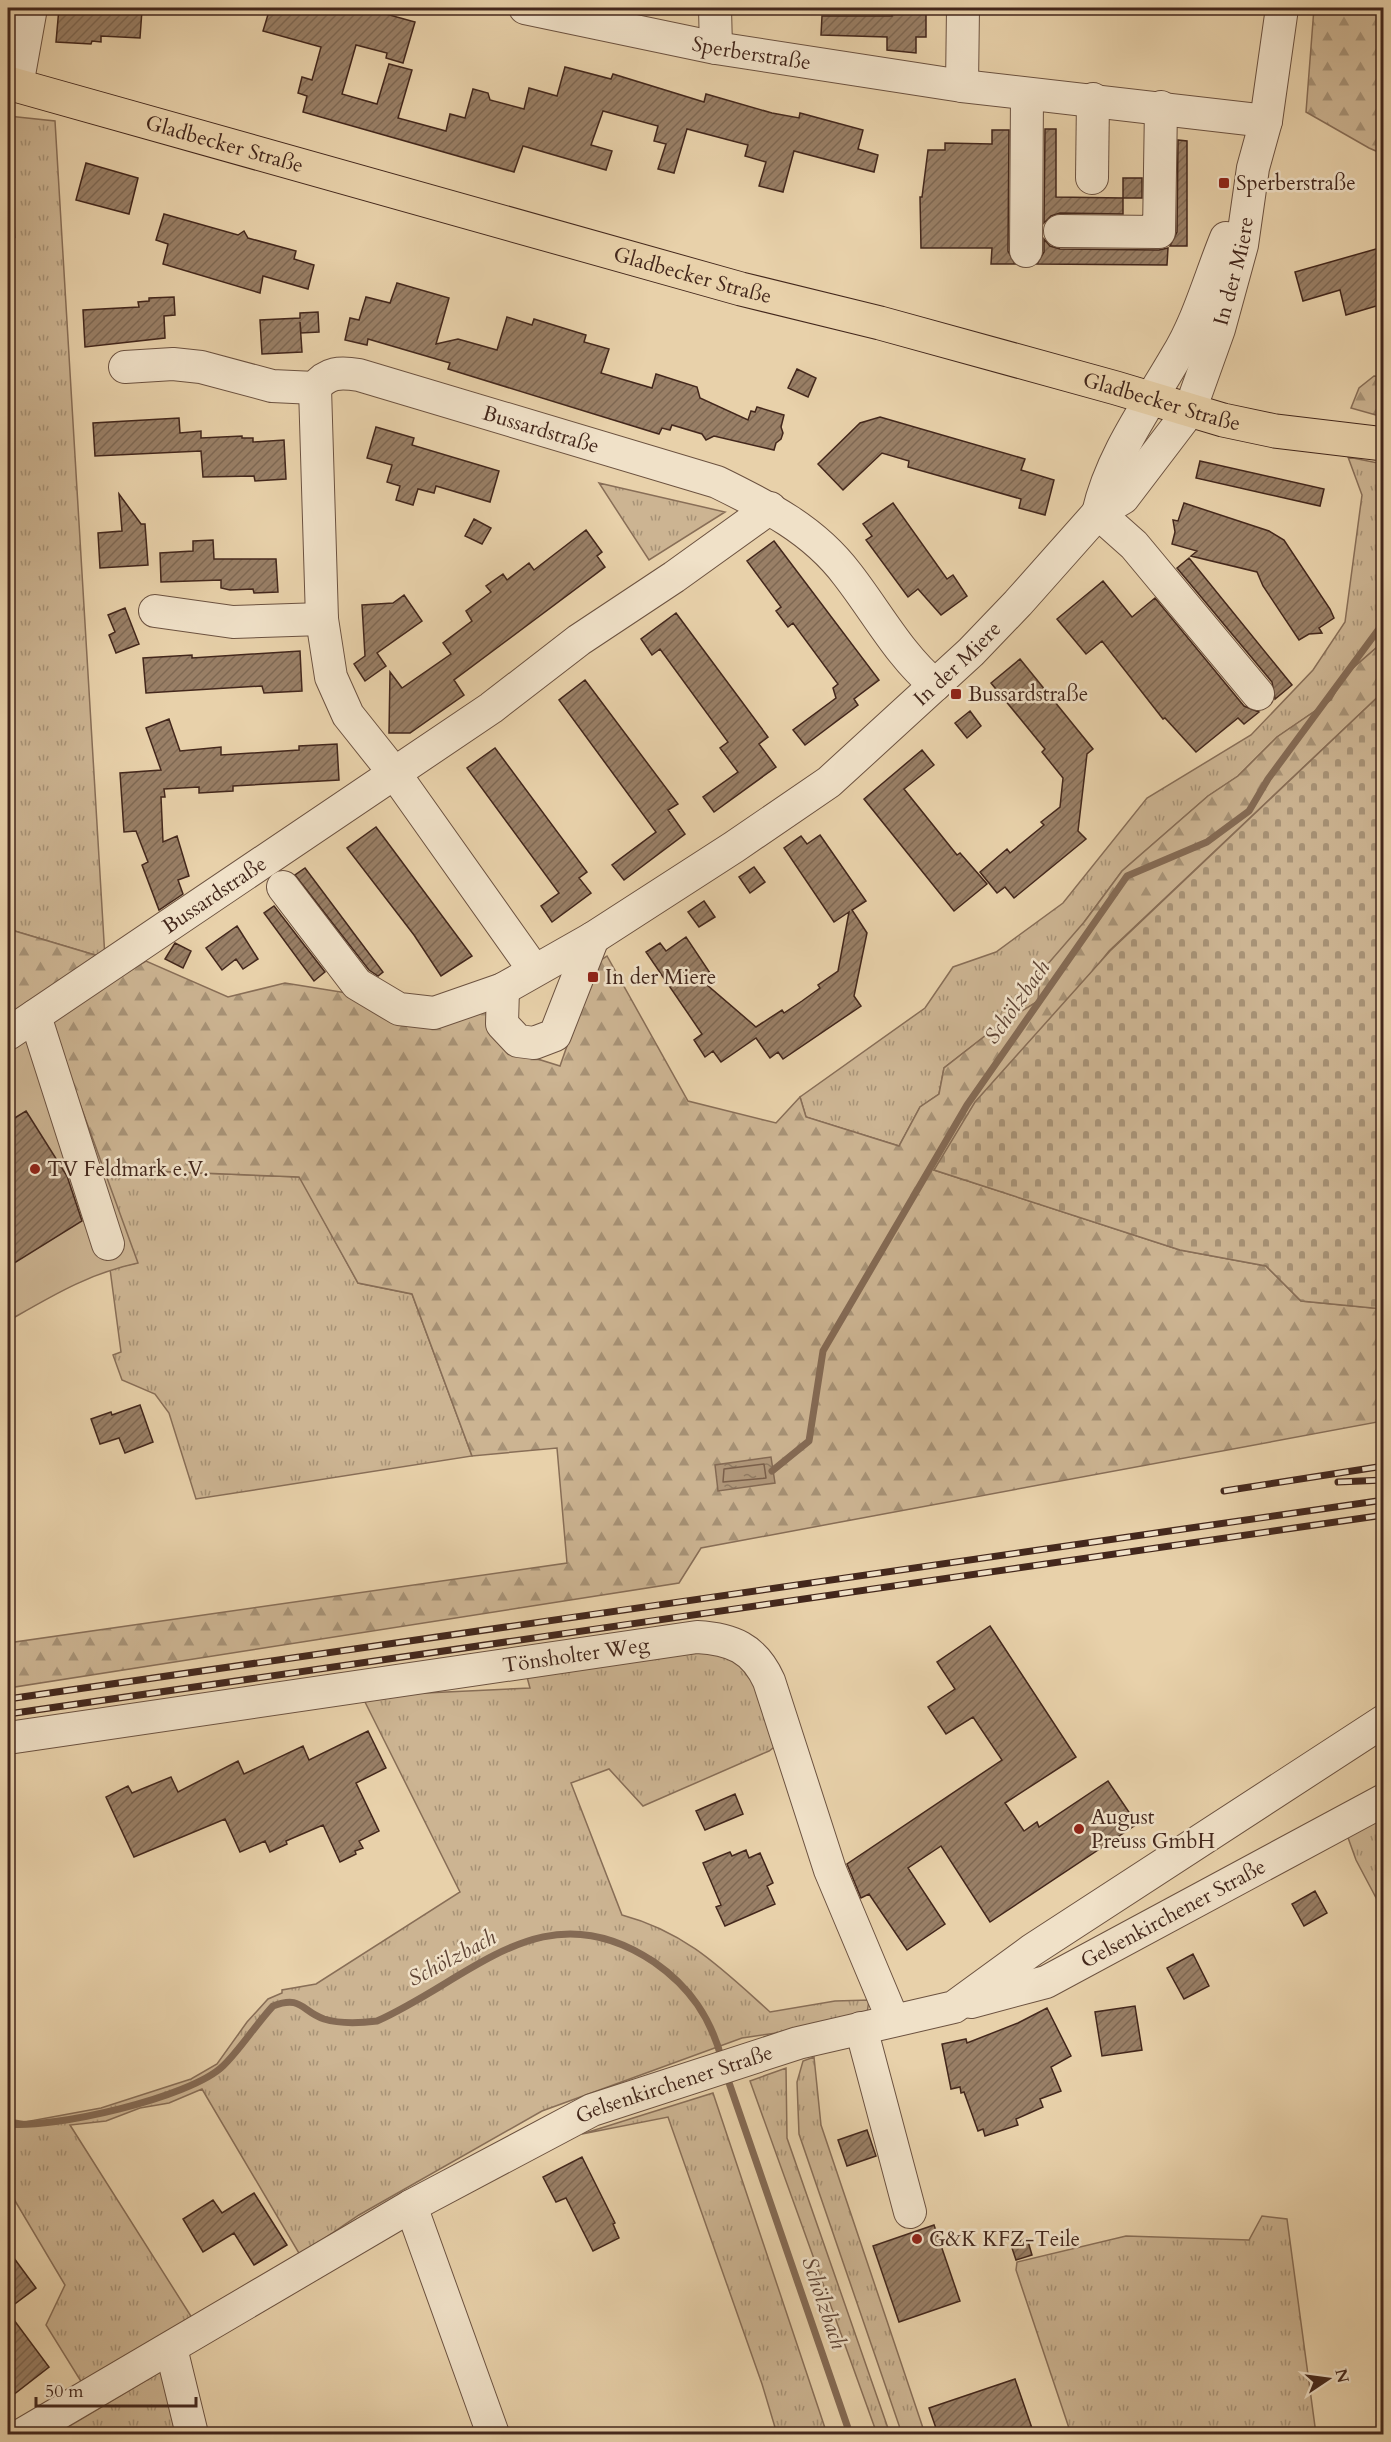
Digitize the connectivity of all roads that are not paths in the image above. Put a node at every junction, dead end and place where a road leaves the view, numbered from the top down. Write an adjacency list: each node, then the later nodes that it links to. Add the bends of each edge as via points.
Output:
1 (31, 8): 7 (street)
2 (525, 8): 6 (street, Sperberstraße)
3 (715, 8): 6 (street)
4 (963, 8): 8 (street)
5 (1282, 8): 12 (street, In der Miere)
6 (716, 48): 8 (street, Sperberstraße)
7 (12, 85): 19 (main road, Gladbecker Straße, via 741,289)
8 (962, 86): 9 (street, Sperberstraße)
9 (1027, 94): 10 (street, Sperberstraße); 16 (street)
10 (1093, 99): 11 (street, Sperberstraße); 14 (street)
11 (1161, 107): 12 (street, Sperberstraße); 15 (street, via 1159,232)
12 (1266, 121): 13 (street, In der Miere)
13 (1253, 168): 19 (street, In der Miere, via 1188,333); 20 (street, In der Miere, via 1242,245)
14 (1092, 178)
15 (1060, 231)
16 (1026, 251)
17 (125, 367): 18 (street, via 201,367 272,386)
18 (315, 388): 22 (street, Bussardstraße, via 323,377 341,372 359,375 717,482); 25 (street)
19 (1150, 398): 20 (main road, Gladbecker Straße); 23 (street, In der Miere, via 1103,490)
20 (1191, 410): 21 (main road, Gladbecker Straße, via 1275,431); 23 (street, In der Miere, via 1123,498)
21 (1383, 444)
22 (770, 508): 26 (street, Bussardstraße, via 818,542 839,564 917,670); 28 (street, Bussardstraße)
23 (1098, 513): 26 (street, In der Miere, via 1018,603); 27 (street, via 1134,545)
24 (155, 611): 25 (street, via 233,622)
25 (322, 619): 28 (street, via 331,677 348,715)
26 (935, 685): 30 (street, In der Miere, via 829,782)
27 (1258, 694)
28 (394, 774): 31 (street); 33 (street, Bussardstraße)
29 (283, 887): 32 (street, In der Miere, via 357,984 399,1009 434,1013)
30 (593, 938): 31 (street, In der Miere); 32 (street, via 555,1035 534,1043 518,1041 502,1024)
31 (534, 970): 32 (street, In der Miere)
32 (503, 989)
33 (35, 1016): 34 (street, Bussardstraße); 35 (street)
34 (8, 1034)
35 (108, 1244)
36 (1383, 1721): 39 (street, Gelsenkirchener Straße)
37 (8, 1738): 42 (street, Tönsholter Weg, via 698,1637 729,1640 748,1651 766,1675 830,1870)
38 (1383, 1800): 40 (street, Gelsenkirchener Straße)
39 (1089, 1913): 40 (street); 41 (street, Gelsenkirchener Straße)
40 (1114, 1946): 41 (street, Gelsenkirchener Straße, via 1046,1982)
41 (954, 2007): 42 (street, Gelsenkirchener Straße)
42 (893, 2020): 43 (street, Gelsenkirchener Straße)
43 (861, 2028): 44 (street, Gelsenkirchener Straße, via 798,2043 592,2110); 45 (street)
44 (411, 2206): 46 (street, Gelsenkirchener Straße); 49 (street)
45 (910, 2212)
46 (171, 2348): 47 (street, Gelsenkirchener Straße); 48 (street)
47 (23, 2434)
48 (192, 2434)
49 (493, 2434)

